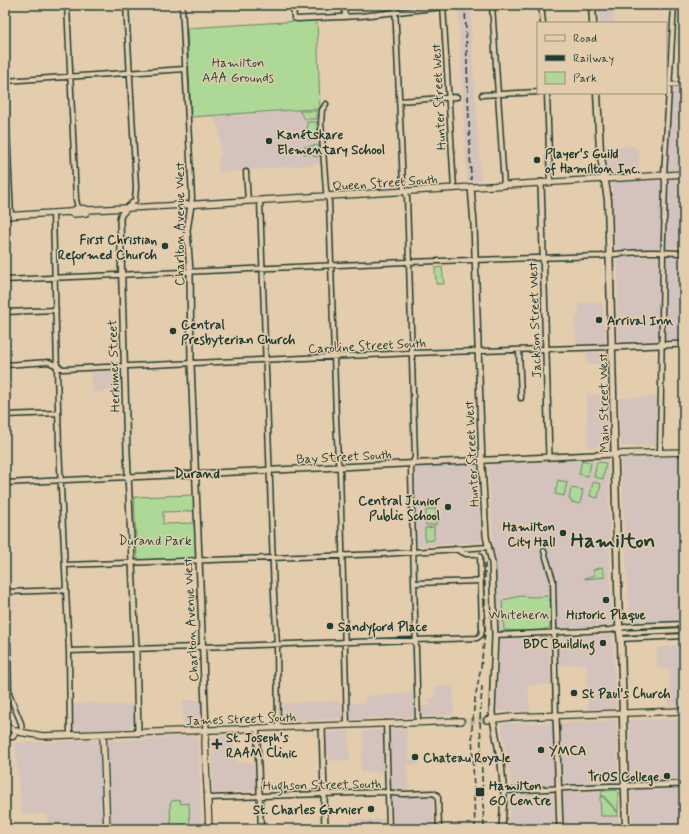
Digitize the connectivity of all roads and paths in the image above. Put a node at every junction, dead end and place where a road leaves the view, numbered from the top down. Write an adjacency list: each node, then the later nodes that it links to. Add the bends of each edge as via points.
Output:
1 (67, 5): 18 (street)
2 (126, 5): 17 (street, Herkimer Street)
3 (182, 5): 16 (street, Charlton Avenue West)
4 (293, 5): 13 (street, via 294,18 297,19)
5 (344, 5): 13 (street)
6 (395, 5): 12 (street)
7 (492, 5): 24 (street)
8 (541, 5): 14 (street)
9 (592, 5): 15 (main road)
10 (674, 5): 21 (street)
11 (443, 6): 12 (street); 29 (street, Hunter Street West)
12 (396, 12): 13 (street); 30 (street)
13 (345, 16)
14 (542, 22)
15 (593, 22)
16 (185, 69): 17 (street); 45 (street, Charlton Avenue West, via 192,198)
17 (130, 72): 18 (street); 46 (street, Herkimer Street, via 136,187 135,200)
18 (70, 76): 19 (street); 47 (street)
19 (5, 81)
20 (684, 84): 21 (street)
21 (668, 85): 34 (street)
22 (5, 87): 51 (street)
23 (537, 92): 24 (street)
24 (497, 94): 27 (street); 38 (street)
25 (547, 94): 37 (street)
26 (597, 94): 35 (main road, Main Street West, via 600,151)
27 (482, 95)
28 (457, 97): 29 (street)
29 (448, 98): 30 (street); 40 (street, Hunter Street West)
30 (399, 101): 41 (street, via 403,185)
31 (326, 104): 42 (street, via 322,110 321,123)
32 (246, 172): 43 (street)
33 (684, 174): 34 (main road, Queen Street South)
34 (664, 175): 35 (main road, Queen Street South); 52 (street)
35 (605, 179): 37 (main road, Queen Street South); 55 (main road, Main Street West)
36 (541, 182): 37 (main road, Queen Street South); 38 (main road, Queen Street South); 56 (street, Jackson Street West)
37 (550, 182)
38 (504, 185): 39 (main road, Queen Street South)
39 (471, 187): 40 (main road, Queen Street South); 57 (street, Hunter Street West)
40 (454, 188): 41 (main road, Queen Street South)
41 (406, 191): 42 (main road, Queen Street South); 58 (street)
42 (327, 196): 44 (main road, Queen Street South); 59 (street)
43 (248, 201): 44 (main road, Queen Street South); 45 (main road, Queen Street South)
44 (260, 201): 60 (street)
45 (190, 205): 46 (main road, Queen Street South); 61 (street, Charlton Avenue West, via 187,230)
46 (127, 208): 48 (main road, Queen Street South); 62 (street, Herkimer Street, via 120,217)
47 (78, 209): 48 (main road, Queen Street South); 49 (main road, Queen Street South)
48 (88, 210): 49 (main road, Queen Street South, via 86,213)
49 (69, 212): 50 (main road, Queen Street South)
50 (53, 213): 51 (main road, Queen Street South); 63 (street)
51 (8, 216)
52 (664, 220): 53 (street)
53 (663, 253): 54 (street); 55 (street); 67 (street)
54 (684, 253)
55 (610, 254): 56 (street); 69 (main road, Main Street West)
56 (542, 258): 57 (street); 70 (street, Jackson Street West)
57 (475, 260): 58 (street); 72 (street, Hunter Street West)
58 (410, 262): 59 (street); 73 (street)
59 (331, 266): 60 (street); 74 (street)
60 (263, 268): 61 (street); 75 (street)
61 (190, 272): 62 (street); 76 (street, Charlton Avenue West)
62 (122, 275): 63 (street); 79 (street, Herkimer Street)
63 (55, 278): 64 (street); 65 (street)
64 (5, 280)
65 (56, 310): 66 (street); 78 (street)
66 (5, 312)
67 (661, 344): 68 (street, Caroline Street South); 69 (street, Caroline Street South); 84 (street)
68 (684, 344)
69 (612, 347): 70 (street, Caroline Street South); 85 (main road, Main Street West)
70 (546, 349): 71 (street, Caroline Street South); 86 (street, Jackson Street West)
71 (519, 350): 72 (street, Caroline Street South); 80 (street)
72 (478, 351): 73 (street, Caroline Street South); 87 (street, Hunter Street West)
73 (413, 353): 74 (street, Caroline Street South); 88 (street)
74 (334, 357): 75 (street, Caroline Street South); 89 (street)
75 (266, 360): 76 (street, Caroline Street South); 90 (street)
76 (191, 364): 79 (street, Caroline Street South); 91 (street, Charlton Avenue West)
77 (5, 365): 78 (street, Caroline Street South, via 50,362)
78 (57, 365): 79 (street, Caroline Street South, via 63,369); 81 (street)
79 (125, 367): 92 (street, Herkimer Street)
80 (521, 398)
81 (58, 413): 82 (street); 93 (street)
82 (5, 415)
83 (684, 452): 84 (main road, Bay Street South)
84 (660, 453): 85 (main road, Bay Street South)
85 (615, 454): 86 (street, Bay Street South); 111 (main road, Main Street West)
86 (549, 457): 87 (street, Bay Street South)
87 (482, 460): 88 (street, Bay Street South); 95 (street, Hunter Street West, via 486,536)
88 (413, 464): 89 (street, Bay Street South); 98 (street)
89 (339, 467): 90 (street, Bay Street South); 99 (street)
90 (269, 471): 91 (street, Bay Street South); 100 (street)
91 (196, 474): 92 (street, Bay Street South); 101 (street, Charlton Avenue West)
92 (128, 477): 93 (street, Bay Street South); 102 (street, Herkimer Street)
93 (61, 480): 94 (street, Bay Street South); 103 (street)
94 (5, 483)
95 (489, 547): 96 (street); 112 (street, Hunter Street West)
96 (456, 549): 98 (street); 104 (street, via 466,554 479,555)
97 (544, 551): 110 (street, via 553,579)
98 (413, 552): 99 (street); 105 (street)
99 (342, 555): 100 (street); 116 (street)
100 (272, 558): 101 (street); 117 (street)
101 (198, 561): 102 (street); 118 (street, Charlton Avenue West)
102 (132, 562): 103 (street); 119 (street, Herkimer Street)
103 (65, 565): 106 (street)
104 (481, 580): 105 (street); 114 (street, via 481,635 476,638)
105 (415, 582): 114 (street)
106 (65, 590): 107 (street); 120 (street)
107 (5, 592)
108 (684, 624): 111 (street, via 631,626)
109 (684, 630): 111 (street)
110 (553, 632): 111 (street); 112 (street); 123 (street)
111 (620, 634): 113 (street); 122 (main road, Main Street West)
112 (495, 635): 124 (street, Hunter Street West, via 492,709)
113 (684, 636)
114 (415, 640): 116 (street); 127 (street)
115 (8, 643): 135 (street, via 10,694 21,723)
116 (345, 643): 117 (street); 129 (street)
117 (277, 645): 118 (street); 132 (street)
118 (203, 648): 119 (street); 134 (street, Charlton Avenue West)
119 (136, 650): 120 (street); 136 (street, Herkimer Street)
120 (68, 651): 138 (street)
121 (684, 711): 122 (main road)
122 (623, 713): 123 (main road); 141 (main road, Main Street West)
123 (556, 716): 124 (main road); 142 (street)
124 (494, 719): 125 (main road); 143 (street, Hunter Street West)
125 (487, 720)
126 (461, 721): 127 (main road, James Street South)
127 (418, 722): 128 (main road, James Street South)
128 (386, 723): 129 (main road, James Street South); 144 (street)
129 (346, 725): 131 (main road, James Street South)
130 (5, 726): 135 (main road, James Street South)
131 (322, 726): 132 (main road, James Street South); 145 (street)
132 (278, 728): 133 (main road, James Street South)
133 (257, 729): 134 (main road, James Street South); 146 (street)
134 (206, 730): 136 (main road, James Street South); 147 (main road)
135 (19, 732): 138 (main road, James Street South, via 43,736); 139 (street)
136 (138, 733): 137 (main road, James Street South)
137 (103, 734): 138 (main road, James Street South); 148 (main road)
138 (70, 735)
139 (5, 738)
140 (684, 784): 141 (street)
141 (624, 786): 142 (street); 156 (main road, Main Street West)
142 (559, 788): 143 (street); 155 (street)
143 (504, 791): 154 (street, Hunter Street West)
144 (388, 793): 145 (street, Hughson Street South); 152 (street); 153 (street, Hughson Street South, via 437,795)
145 (324, 794): 146 (street, Hughson Street South); 151 (street)
146 (260, 796): 147 (street, Hughson Street South); 150 (street)
147 (208, 798): 149 (main road)
148 (108, 829)
149 (209, 829)
150 (261, 829)
151 (325, 829)
152 (389, 829)
153 (439, 829)
154 (502, 829)
155 (560, 829)
156 (626, 829)

